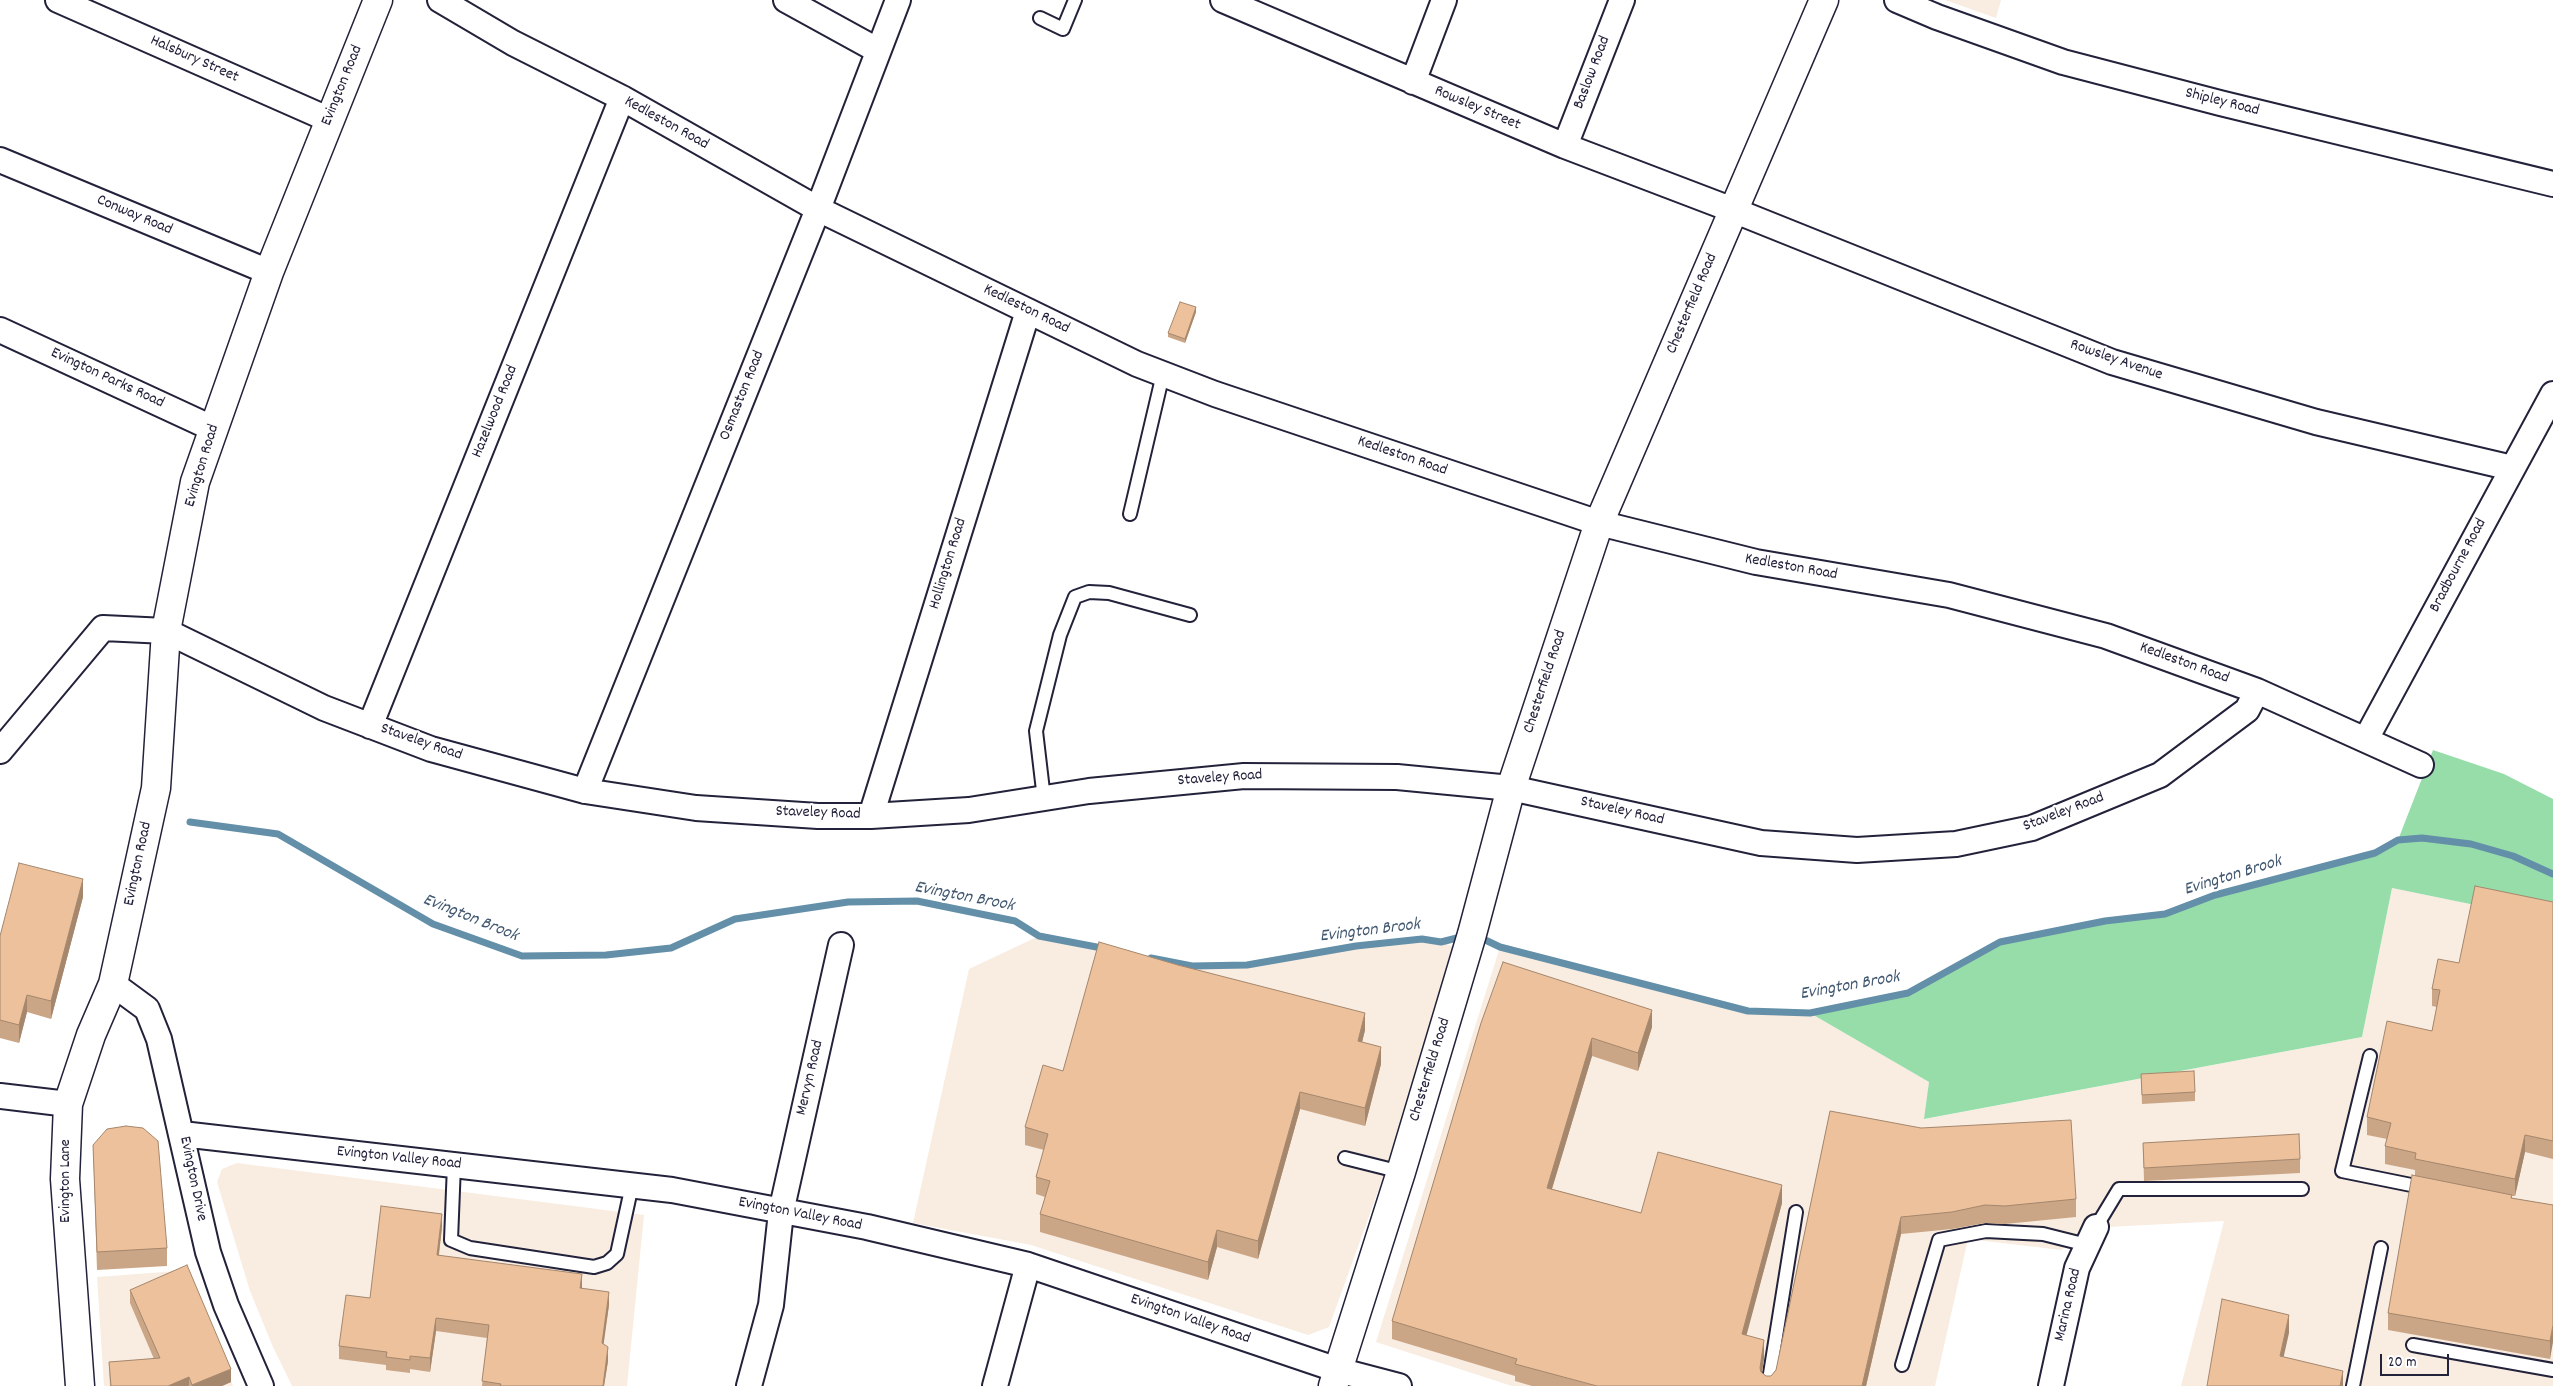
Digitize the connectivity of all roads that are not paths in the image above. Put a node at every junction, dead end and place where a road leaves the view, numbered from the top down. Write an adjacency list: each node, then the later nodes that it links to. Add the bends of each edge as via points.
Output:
1 (58, 0): 17 (street, Halsbury Street)
2 (378, 0): 17 (street, Evington Road)
3 (440, 0): 16 (street, Kedleston Road)
4 (786, 0): 14 (street)
5 (898, 0): 14 (street, Osmaston Road)
6 (1075, 0): 13 (lane, via 1063,29)
7 (1224, 0): 12 (street, Rowsley Street)
8 (1444, 0): 15 (street)
9 (1622, 0): 18 (street, Baslow Road)
10 (1824, 0): 22 (street, Chesterfield Road)
11 (1898, 0): 20 (street, Shipley Road, via 2063,62)
12 (1252, 5): 15 (street, Rowsley Street)
13 (1040, 18)
14 (877, 50): 21 (street, Osmaston Road)
15 (1412, 82): 18 (street, Rowsley Street)
16 (622, 98): 21 (street, Kedleston Road); 35 (street, Hazelwood Road)
17 (330, 120): 23 (street, Evington Road)
18 (1565, 146): 22 (street, Rowsley Street)
19 (0, 160): 23 (street, Conway Road)
20 (2553, 184)
21 (818, 209): 24 (street, Kedleston Road); 40 (street, Osmaston Road)
22 (1733, 210): 29 (street, Rowsley Avenue, via 2112,362 2316,422); 31 (street, Chesterfield Road)
23 (269, 272): 28 (street, Evington Road)
24 (1028, 311): 26 (street, Kedleston Road); 42 (street, Hollington Road)
25 (0, 330): 28 (street, Evington Parks Road)
26 (1163, 374): 30 (lane); 31 (street, Kedleston Road)
27 (2553, 394): 29 (street, Bradbourne Road)
28 (214, 429): 33 (street, Evington Road, via 194,482)
29 (2512, 468): 36 (street, Bradbourne Road)
30 (1130, 514)
31 (1599, 523): 34 (street, Kedleston Road, via 1756,562 1949,595 2106,636); 39 (street, Chesterfield Road)
32 (1190, 615): 41 (lane, via 1109,593 1089,592 1075,597 1060,635 1036,731)
33 (166, 631): 35 (street, Staveley Road, via 324,708); 37 (street, via 103,628); 44 (street, Evington Road, via 156,788)
34 (2258, 691): 36 (street, Kedleston Road); 39 (street, Staveley Road, via 2247,710 2160,775 2032,828 1956,844 1857,850 1761,843)
35 (370, 726): 40 (street, Staveley Road, via 431,749)
36 (2366, 739): 38 (street, Kedleston Road)
37 (0, 751)
38 (2421, 765)
39 (1511, 788): 41 (street, Staveley Road, via 1396,777 1244,776); 51 (street, Chesterfield Road, via 1472,934)
40 (585, 791): 42 (street, Staveley Road, via 696,808)
41 (1044, 798): 42 (street, Staveley Road, via 969,810)
42 (871, 816)
43 (841, 945): 55 (street, Mervyn Road)
44 (113, 984): 47 (street, Evington Lane, via 91,1035); 48 (street, Evington Drive, via 147,1009 159,1039)
45 (2370, 1056): 54 (lane, via 2342,1171)
46 (0, 1096): 47 (street)
47 (68, 1104): 64 (street, Evington Lane, via 65,1179)
48 (182, 1134): 50 (street, Evington Valley Road); 65 (street, Evington Drive, via 208,1252)
49 (1345, 1158): 51 (lane)
50 (454, 1165): 52 (street, Evington Valley Road); 52 (lane, via 451,1240 470,1248 594,1266 608,1263 617,1254)
51 (1401, 1172): 63 (street, Chesterfield Road)
52 (632, 1185): 55 (street, Evington Valley Road)
53 (2302, 1189): 57 (lane, via 2119,1188)
54 (2436, 1190)
55 (781, 1212): 59 (street, Evington Valley Road, via 867,1227); 66 (street, Mervyn Road, via 771,1305)
56 (1796, 1212): 69 (lane)
57 (2092, 1236): 61 (lane, via 1986,1231 1940,1240); 70 (street, Marina Road, via 2077,1268)
58 (2381, 1248): 71 (lane)
59 (1028, 1266): 63 (street, Evington Valley Road); 67 (street)
60 (2413, 1345): 62 (lane)
61 (1902, 1365)
62 (2553, 1370)
63 (1336, 1378): 68 (street, Evington Valley Road)
64 (80, 1386)
65 (260, 1386)
66 (749, 1386)
67 (995, 1386)
68 (1398, 1386)
69 (1768, 1386)
70 (2051, 1386)
71 (2353, 1386)

